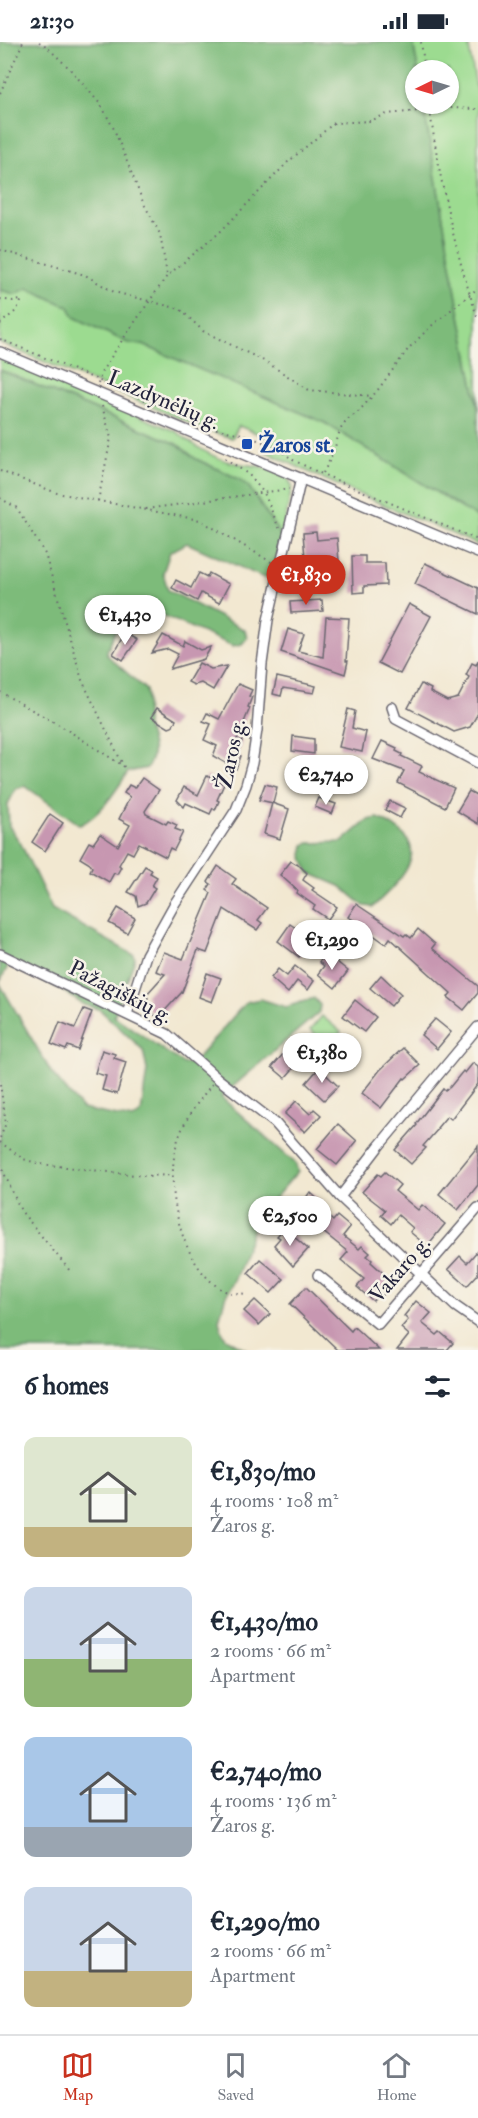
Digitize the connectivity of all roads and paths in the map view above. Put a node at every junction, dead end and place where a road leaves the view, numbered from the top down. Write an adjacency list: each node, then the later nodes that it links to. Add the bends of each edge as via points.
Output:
1 (23, 42): 5 (path)
2 (39, 42): 11 (path, via 70,69 101,105 160,234)
3 (421, 42): 4 (path)
4 (424, 60)
5 (0, 93)
6 (459, 108): 7 (path)
7 (478, 109)
8 (405, 112): 11 (path, via 370,121 334,123)
9 (431, 114): 13 (path, via 450,225)
10 (0, 250): 15 (path, via 85,275 114,292)
11 (167, 276): 15 (path)
12 (478, 288): 13 (path)
13 (470, 295): 16 (path); 22 (path, via 409,348)
14 (0, 299): 17 (path, via 22,300)
15 (149, 301): 20 (path, via 102,371); 22 (path, via 180,309 203,330 266,362 309,390)
16 (478, 319)
17 (0, 324)
18 (0, 339): 20 (path)
19 (0, 352): 21 (street, Lazdynėlių g.)
20 (99, 382): 21 (path); 25 (path, via 212,428 276,447)
21 (96, 392): 26 (street, Lazdynėlių g.); 29 (path, via 111,438)
22 (372, 396): 25 (path, via 340,430)
23 (218, 453): 27 (path, via 249,475)
24 (0, 471): 29 (path, via 57,493)
25 (322, 474): 31 (path)
26 (300, 483): 27 (path); 32 (street, Žaros g.); 33 (street, Lazdynėlių g.)
27 (264, 493): 30 (path); 32 (path)
28 (0, 498): 35 (path, via 17,508 45,554 82,680 124,767)
29 (98, 501): 30 (path)
30 (143, 510): 34 (path, via 200,520)
31 (478, 540)
32 (286, 545): 34 (street, Žaros g.)
33 (478, 553)
34 (281, 568): 39 (street, Žaros g., via 268,620 255,747 246,785 236,810 146,955)
35 (0, 692)
36 (392, 707): 37 (street, via 396,720)
37 (478, 763)
38 (0, 954): 39 (street, Pažagiškių g.)
39 (127, 1014): 41 (street, Pažagiškių g., via 167,1034)
40 (478, 1027): 46 (street)
41 (217, 1078): 45 (path, via 190,1113 177,1144); 46 (street, Pažagiškių g., via 275,1124)
42 (0, 1084): 43 (path, via 6,1123)
43 (0, 1140): 45 (path, via 23,1159 40,1164 144,1176)
44 (0, 1164): 48 (path, via 21,1211)
45 (172, 1175): 51 (path, via 180,1228 203,1273 230,1293)
46 (339, 1197): 49 (street, Pažagiškių g.)
47 (478, 1208): 49 (street, Vakaro g.)
48 (70, 1271)
49 (421, 1273): 50 (street, Vakaro g., via 378,1323); 52 (street, Pažagiškių g.)
50 (318, 1275)
51 (246, 1294)
52 (478, 1322)

